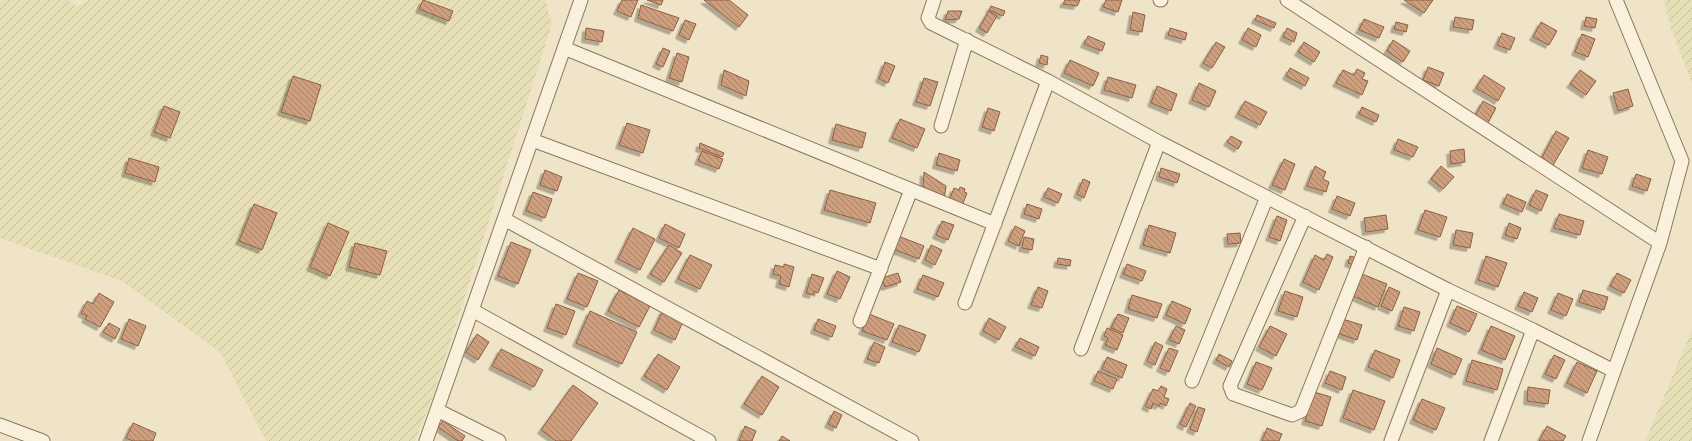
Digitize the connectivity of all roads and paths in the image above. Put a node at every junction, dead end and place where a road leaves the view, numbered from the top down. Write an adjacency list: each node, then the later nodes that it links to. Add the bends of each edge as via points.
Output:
1 (581, 0): 6 (street)
2 (934, 0): 5 (street, via 928,18 931,23)
3 (1288, 0): 16 (street)
4 (1616, 0): 16 (street, via 1682,161)
5 (967, 40): 7 (street); 8 (street)
6 (564, 48): 9 (street); 11 (street)
7 (1048, 81): 10 (street); 15 (street)
8 (941, 126)
9 (532, 140): 14 (street); 18 (street)
10 (1159, 142): 12 (street); 24 (street)
11 (911, 190): 15 (street); 18 (street)
12 (1267, 197): 13 (street); 26 (street)
13 (1305, 216): 17 (street); 17 (street, via 1230,386 1233,394 1292,415 1300,411)
14 (504, 218): 21 (street); 33 (street)
15 (995, 224): 20 (street)
16 (1660, 243): 25 (street)
17 (1366, 247): 19 (street)
18 (881, 269): 22 (street)
19 (1448, 290): 23 (street); 34 (street)
20 (965, 303)
21 (472, 310): 27 (street); 32 (street)
22 (860, 321)
23 (1533, 330): 25 (street); 35 (street)
24 (1081, 349)
25 (1614, 371): 36 (street)
26 (1192, 380)
27 (437, 410): 30 (street); 31 (street)
28 (0, 424): 29 (street)
29 (43, 441)
30 (426, 441)
31 (499, 441)
32 (709, 441)
33 (912, 441)
34 (1391, 441)
35 (1491, 441)
36 (1589, 441)

